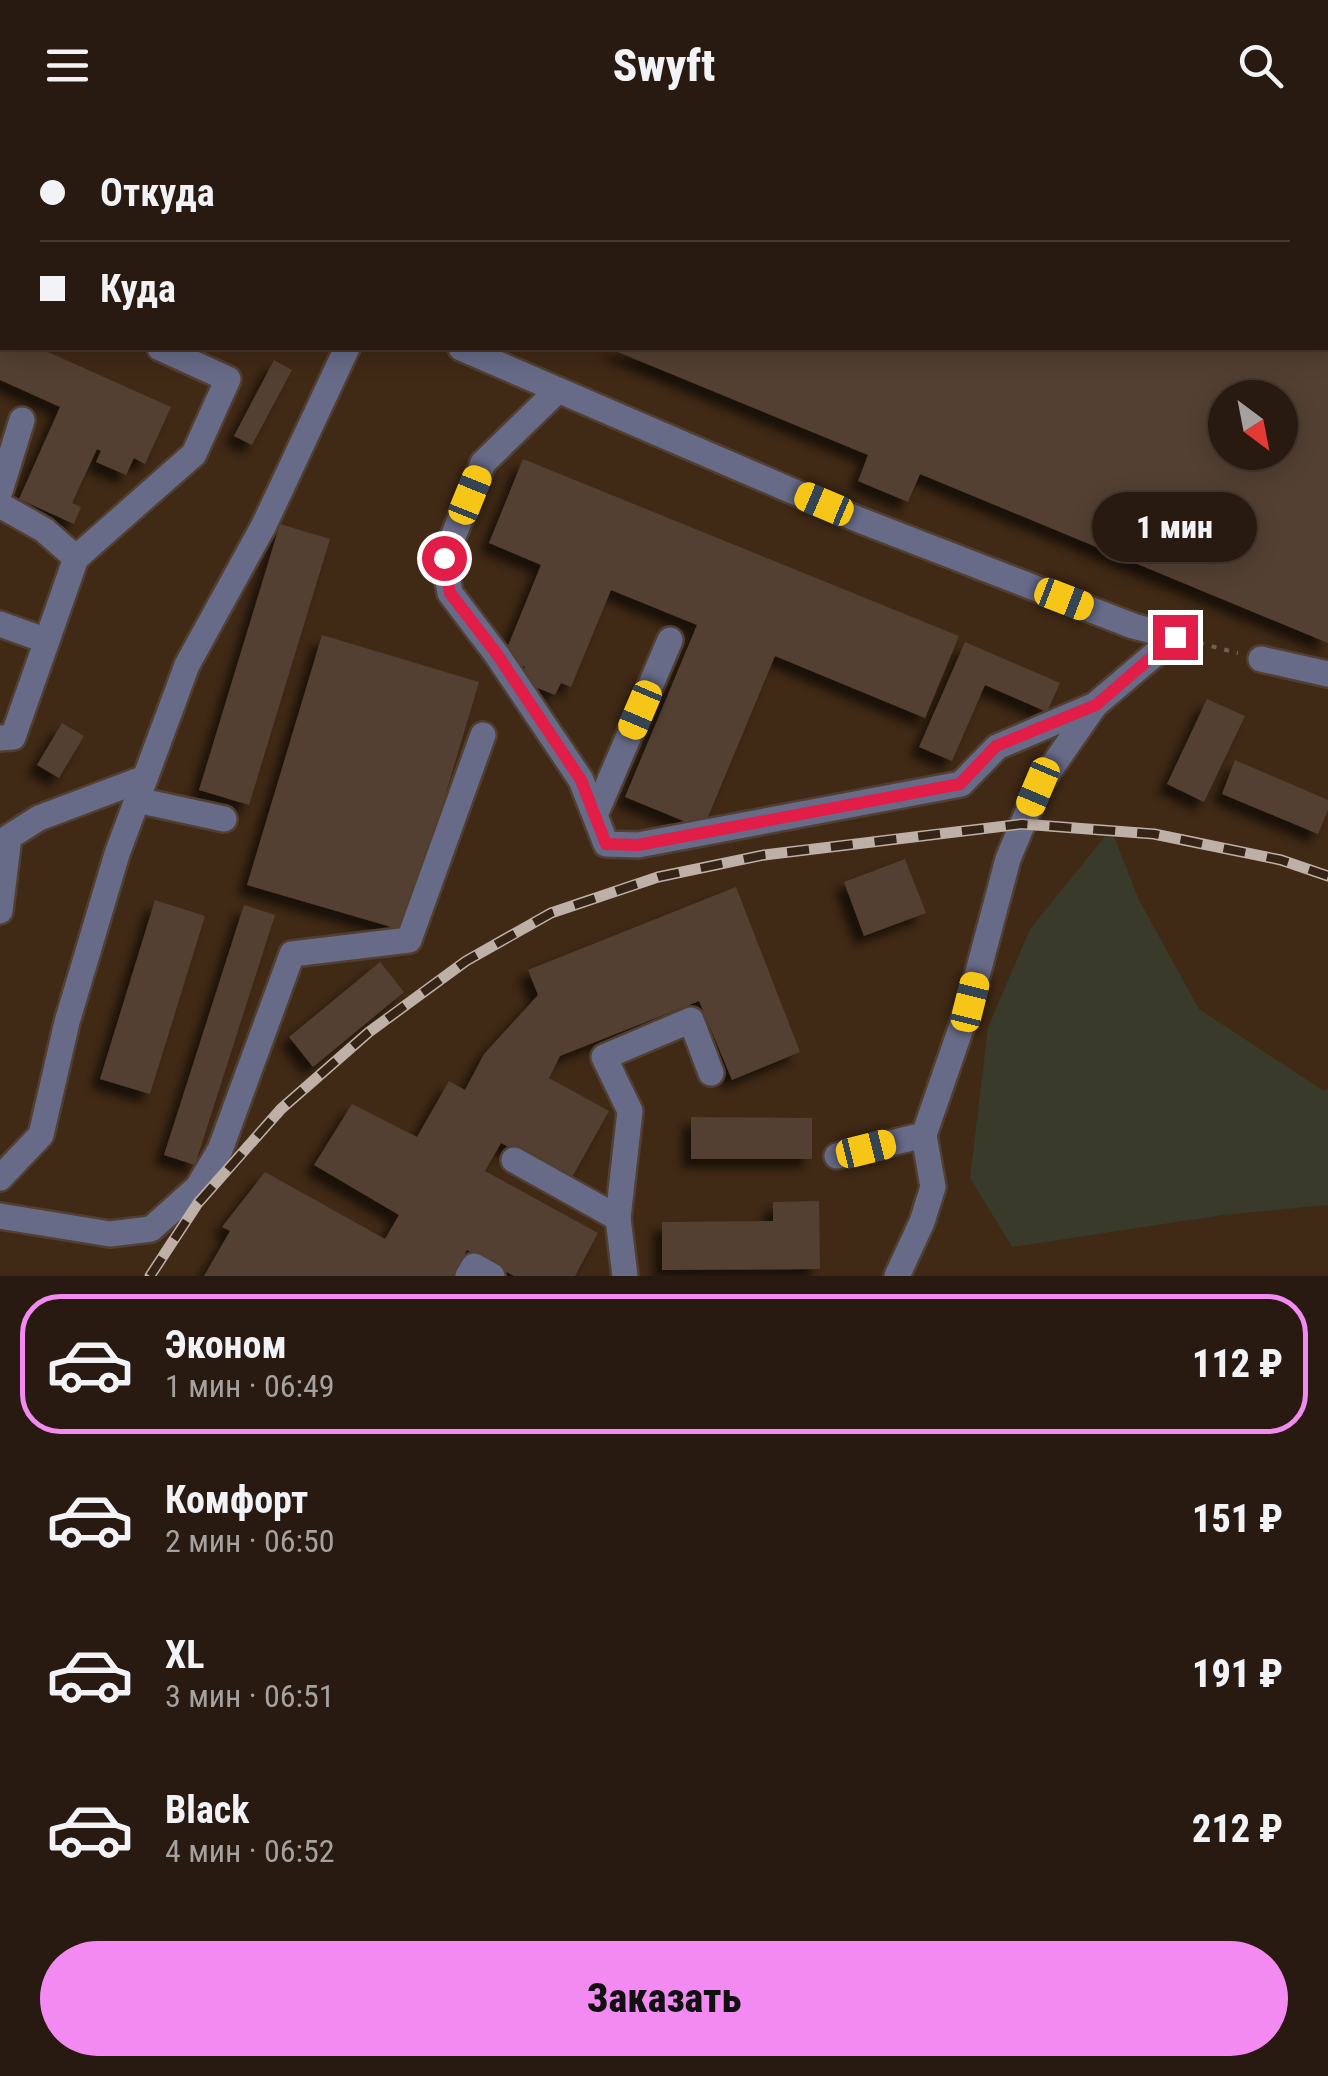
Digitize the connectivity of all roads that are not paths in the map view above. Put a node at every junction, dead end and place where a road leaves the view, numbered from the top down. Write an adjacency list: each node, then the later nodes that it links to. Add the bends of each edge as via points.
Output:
1 (164, 350): 8 (lane, via 228,379 194,454)
2 (346, 350): 17 (lane, via 188,665)
3 (466, 350): 4 (lane)
4 (558, 390): 14 (lane, via 857,519 1175,637); 18 (lane, via 483,463 444,558 450,593 581,780)
5 (22, 420): 6 (lane)
6 (0, 491)
7 (0, 505): 8 (lane)
8 (76, 558): 11 (lane)
9 (0, 624): 11 (lane)
10 (670, 640): 18 (lane)
11 (47, 641): 16 (lane, via 13,737)
12 (1261, 659): 13 (lane)
13 (1328, 674)
14 (1096, 705): 18 (lane, via 996,746 960,784 638,845 606,844); 22 (lane, via 1038,787 1008,859 970,1002)
15 (483, 735): 26 (lane, via 408,940 292,954 220,1150 198,1187 150,1229 110,1234)
16 (0, 738)
17 (141, 789): 19 (lane); 20 (lane, via 40,818 9,837); 25 (lane, via 67,1022 41,1135)
18 (594, 815)
19 (224, 820)
20 (0, 910)
21 (711, 1073): 27 (lane, via 691,1020 604,1057 630,1111)
22 (924, 1135): 23 (lane); 31 (lane, via 933,1187)
23 (838, 1156)
24 (514, 1160): 27 (lane)
25 (0, 1178)
26 (0, 1216)
27 (618, 1218): 30 (lane)
28 (468, 1276): 29 (lane, via 474,1266)
29 (492, 1276)
30 (626, 1276)
31 (897, 1276)

